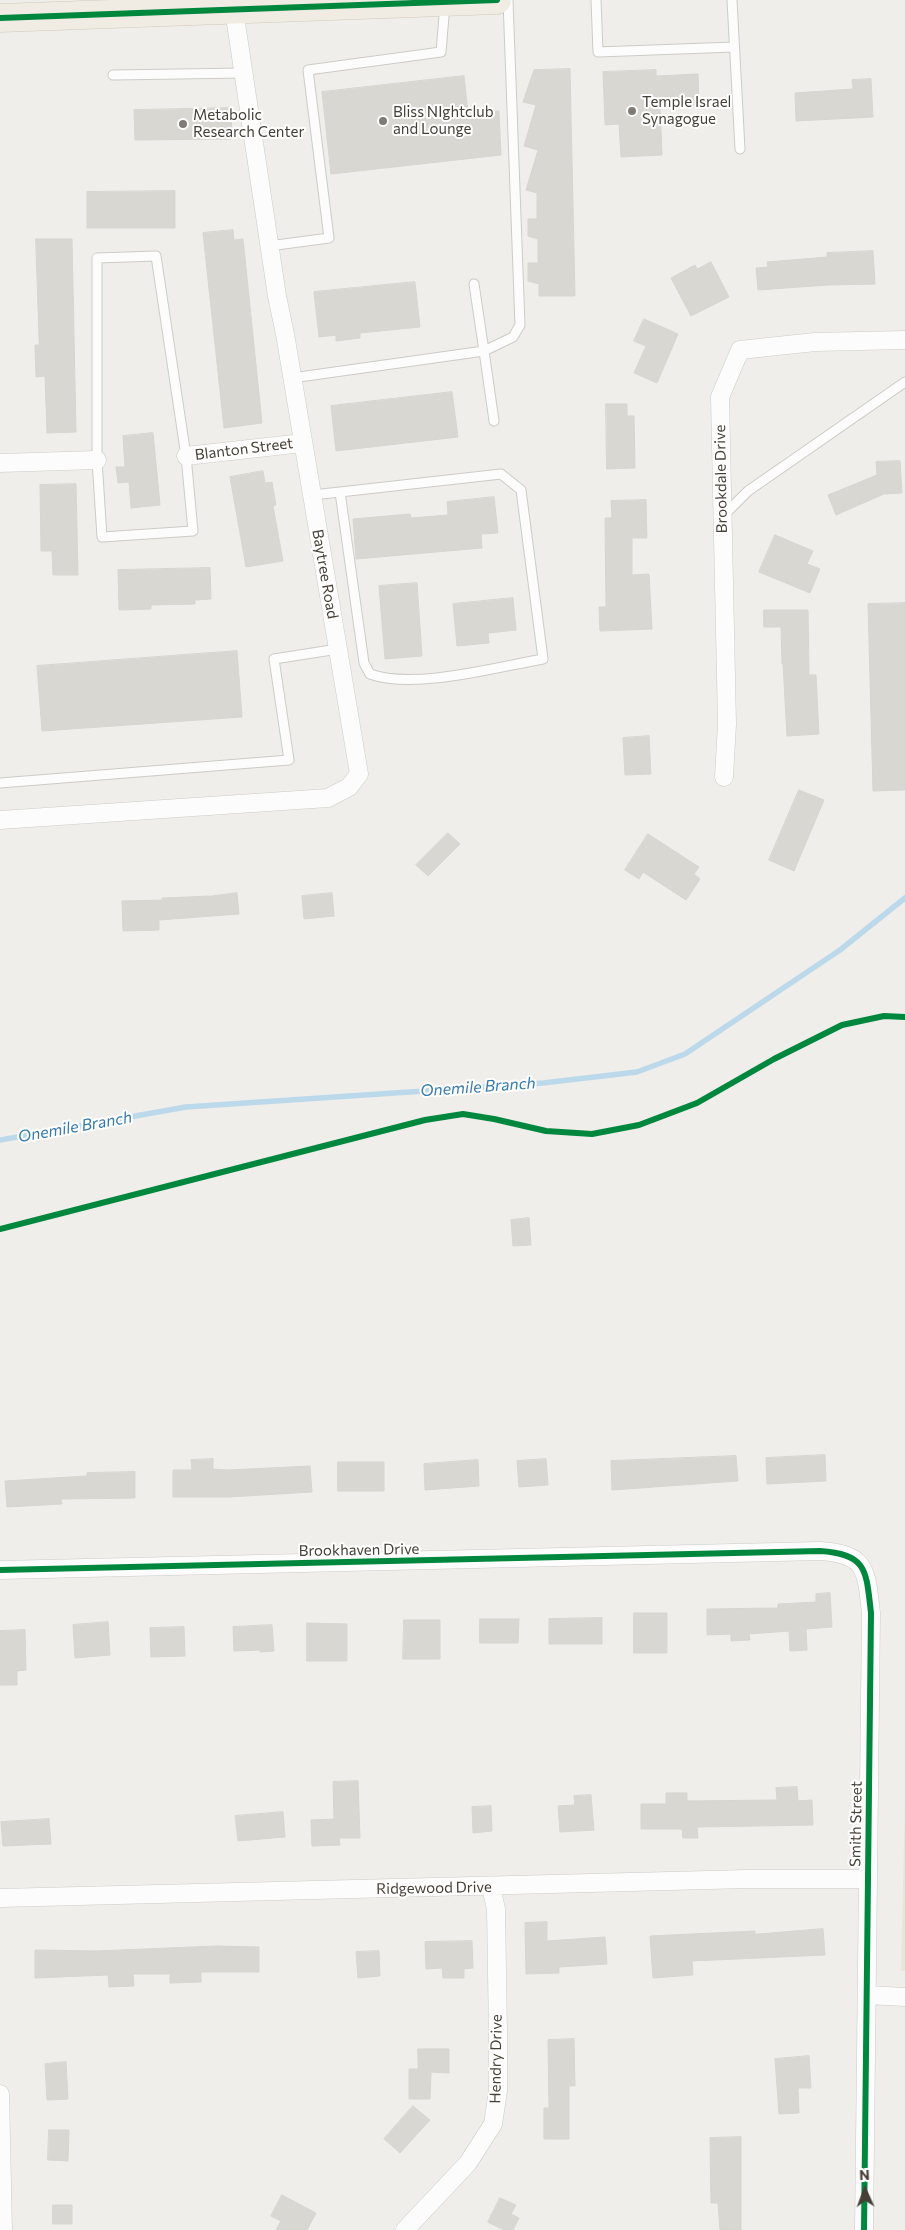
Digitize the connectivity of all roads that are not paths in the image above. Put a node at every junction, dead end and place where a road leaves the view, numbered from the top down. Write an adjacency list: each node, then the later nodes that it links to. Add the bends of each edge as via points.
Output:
1 (497, 0): 5 (main road)
2 (508, 0): 17 (lane, via 520,325 513,338)
3 (596, 0): 10 (lane, via 598,52)
4 (732, 0): 10 (lane)
5 (445, 2): 6 (main road); 14 (lane, via 441,52 308,70 329,238)
6 (284, 4): 8 (main road)
7 (143, 7): 8 (main road); 9 (main road)
8 (234, 10): 11 (street, Baytree Road)
9 (0, 18)
10 (734, 47): 13 (lane)
11 (244, 73): 12 (lane); 14 (street, Baytree Road)
12 (113, 75)
13 (740, 148)
14 (270, 246): 18 (street, Baytree Road)
15 (474, 284): 17 (lane)
16 (905, 340): 27 (street, Brookdale Drive, via 814,342 740,350 720,397)
17 (484, 351): 18 (lane); 20 (lane)
18 (292, 378): 21 (street, Baytree Road)
19 (905, 382): 27 (lane, via 748,491)
20 (494, 421)
21 (303, 442): 22 (street, Blanton Street); 26 (street, Baytree Road)
22 (186, 456): 23 (lane, via 193,532 102,537); 23 (lane, via 156,256 97,258)
23 (97, 460): 24 (street)
24 (0, 464)
25 (340, 492): 25 (lane, via 364,663 370,674 382,678 438,677 544,659 521,490 514,483 501,474); 26 (lane)
26 (312, 495): 28 (street, Baytree Road)
27 (722, 517): 29 (street, Brookdale Drive, via 727,724)
28 (338, 649): 30 (lane, via 274,659 289,760); 31 (street, Baytree Road, via 360,774 349,787 328,798)
29 (724, 777)
30 (0, 783)
31 (0, 820)
32 (720, 1554): 33 (street, Brookhaven Drive); 34 (street, Smith Street, via 834,1552 851,1556 866,1572 871,1613)
33 (0, 1570)
34 (868, 1879): 35 (street, Ridgewood Drive); 37 (street, Smith Street)
35 (491, 1886): 36 (street, Ridgewood Drive); 41 (street, Hendry Drive, via 496,1909 498,2034 498,2091 493,2124 468,2163)
36 (0, 1898)
37 (867, 1995): 38 (street); 42 (street, Smith Street)
38 (905, 1997)
39 (0, 2094): 40 (street)
40 (3, 2230)
41 (405, 2230)
42 (864, 2230)

